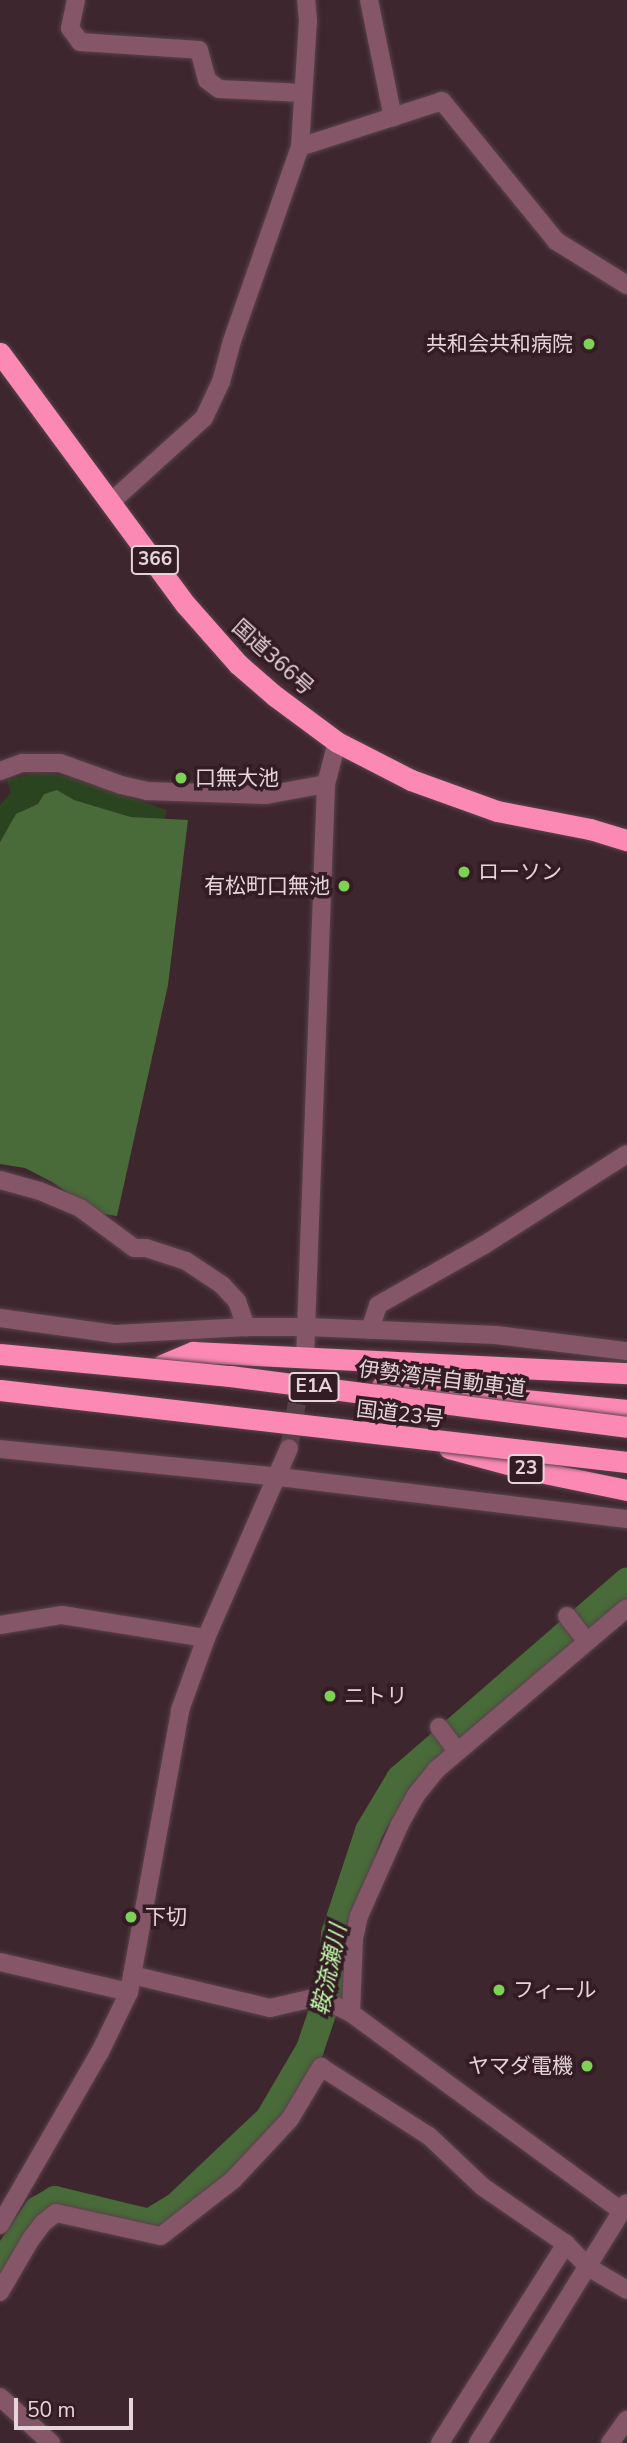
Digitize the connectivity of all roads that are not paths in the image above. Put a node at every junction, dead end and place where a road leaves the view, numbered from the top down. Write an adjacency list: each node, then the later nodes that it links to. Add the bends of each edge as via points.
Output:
1 (76, 0): 4 (street, via 70,28 79,42 199,50 207,80 219,89)
2 (306, 0): 4 (street, via 309,21)
3 (369, 0): 5 (street)
4 (303, 93): 6 (street)
5 (393, 118): 6 (street); 7 (street, via 442,101 556,240)
6 (300, 147): 9 (street, via 221,382 204,418)
7 (627, 285)
8 (0, 353): 9 (highway, 国道366号 / 366)
9 (111, 502): 10 (highway, 国道366号 / 366, via 186,605 238,664)
10 (337, 742): 12 (street); 13 (highway, 国道366号 / 366, via 411,780 497,811)
11 (0, 771): 12 (street, via 22,763 60,763 146,791 266,795)
12 (326, 784): 18 (street)
13 (627, 840)
14 (627, 1154): 19 (street, via 495,1239 378,1306)
15 (0, 1180): 17 (street, via 80,1208 134,1248 186,1261 222,1284 237,1301)
16 (0, 1318): 17 (street, via 116,1334)
17 (246, 1327): 18 (street)
18 (307, 1327): 19 (street); 23 (street)
19 (370, 1330): 21 (street, via 496,1335)
20 (0, 1349): 24 (highway, 国道23号)
21 (627, 1351)
22 (0, 1354): 28 (highway, 伊勢湾岸自動車道 / E1A, bridge, via 230,1376)
23 (305, 1357)
24 (162, 1365): 25 (highway, via 193,1352); 27 (highway, 国道23号)
25 (627, 1373)
26 (0, 1392): 29 (highway, 国道23号 / 23); 32 (highway, E1A, bridge)
27 (627, 1410)
28 (627, 1427)
29 (427, 1442): 32 (highway, 国道23号 / 23, bridge); 34 (highway, 23)
30 (289, 1448): 33 (street)
31 (0, 1449): 33 (street)
32 (627, 1462)
33 (279, 1477): 35 (street); 40 (street)
34 (627, 1490)
35 (627, 1519)
36 (627, 1608): 45 (street, via 436,1769 416,1795 359,1916)
37 (567, 1616): 39 (street)
38 (0, 1625): 40 (street, via 62,1615)
39 (581, 1634)
40 (206, 1638): 44 (street, via 174,1734)
41 (439, 1727): 42 (street)
42 (452, 1744)
43 (0, 1962): 44 (street)
44 (131, 1983): 45 (street, via 270,2008 318,1997); 47 (street, via 100,2052)
45 (350, 2013): 46 (street)
46 (625, 2207): 49 (street)
47 (0, 2225)
48 (566, 2244): 49 (street); 51 (street, via 484,2187 429,2136 321,2067 290,2119 233,2180 161,2236 56,2213 31,2239); 55 (street)
49 (588, 2267): 50 (street); 56 (street)
50 (627, 2290)
51 (0, 2292)
52 (0, 2396): 54 (street)
53 (627, 2420): 57 (street)
54 (51, 2443)
55 (440, 2443)
56 (478, 2443)
57 (610, 2443)

